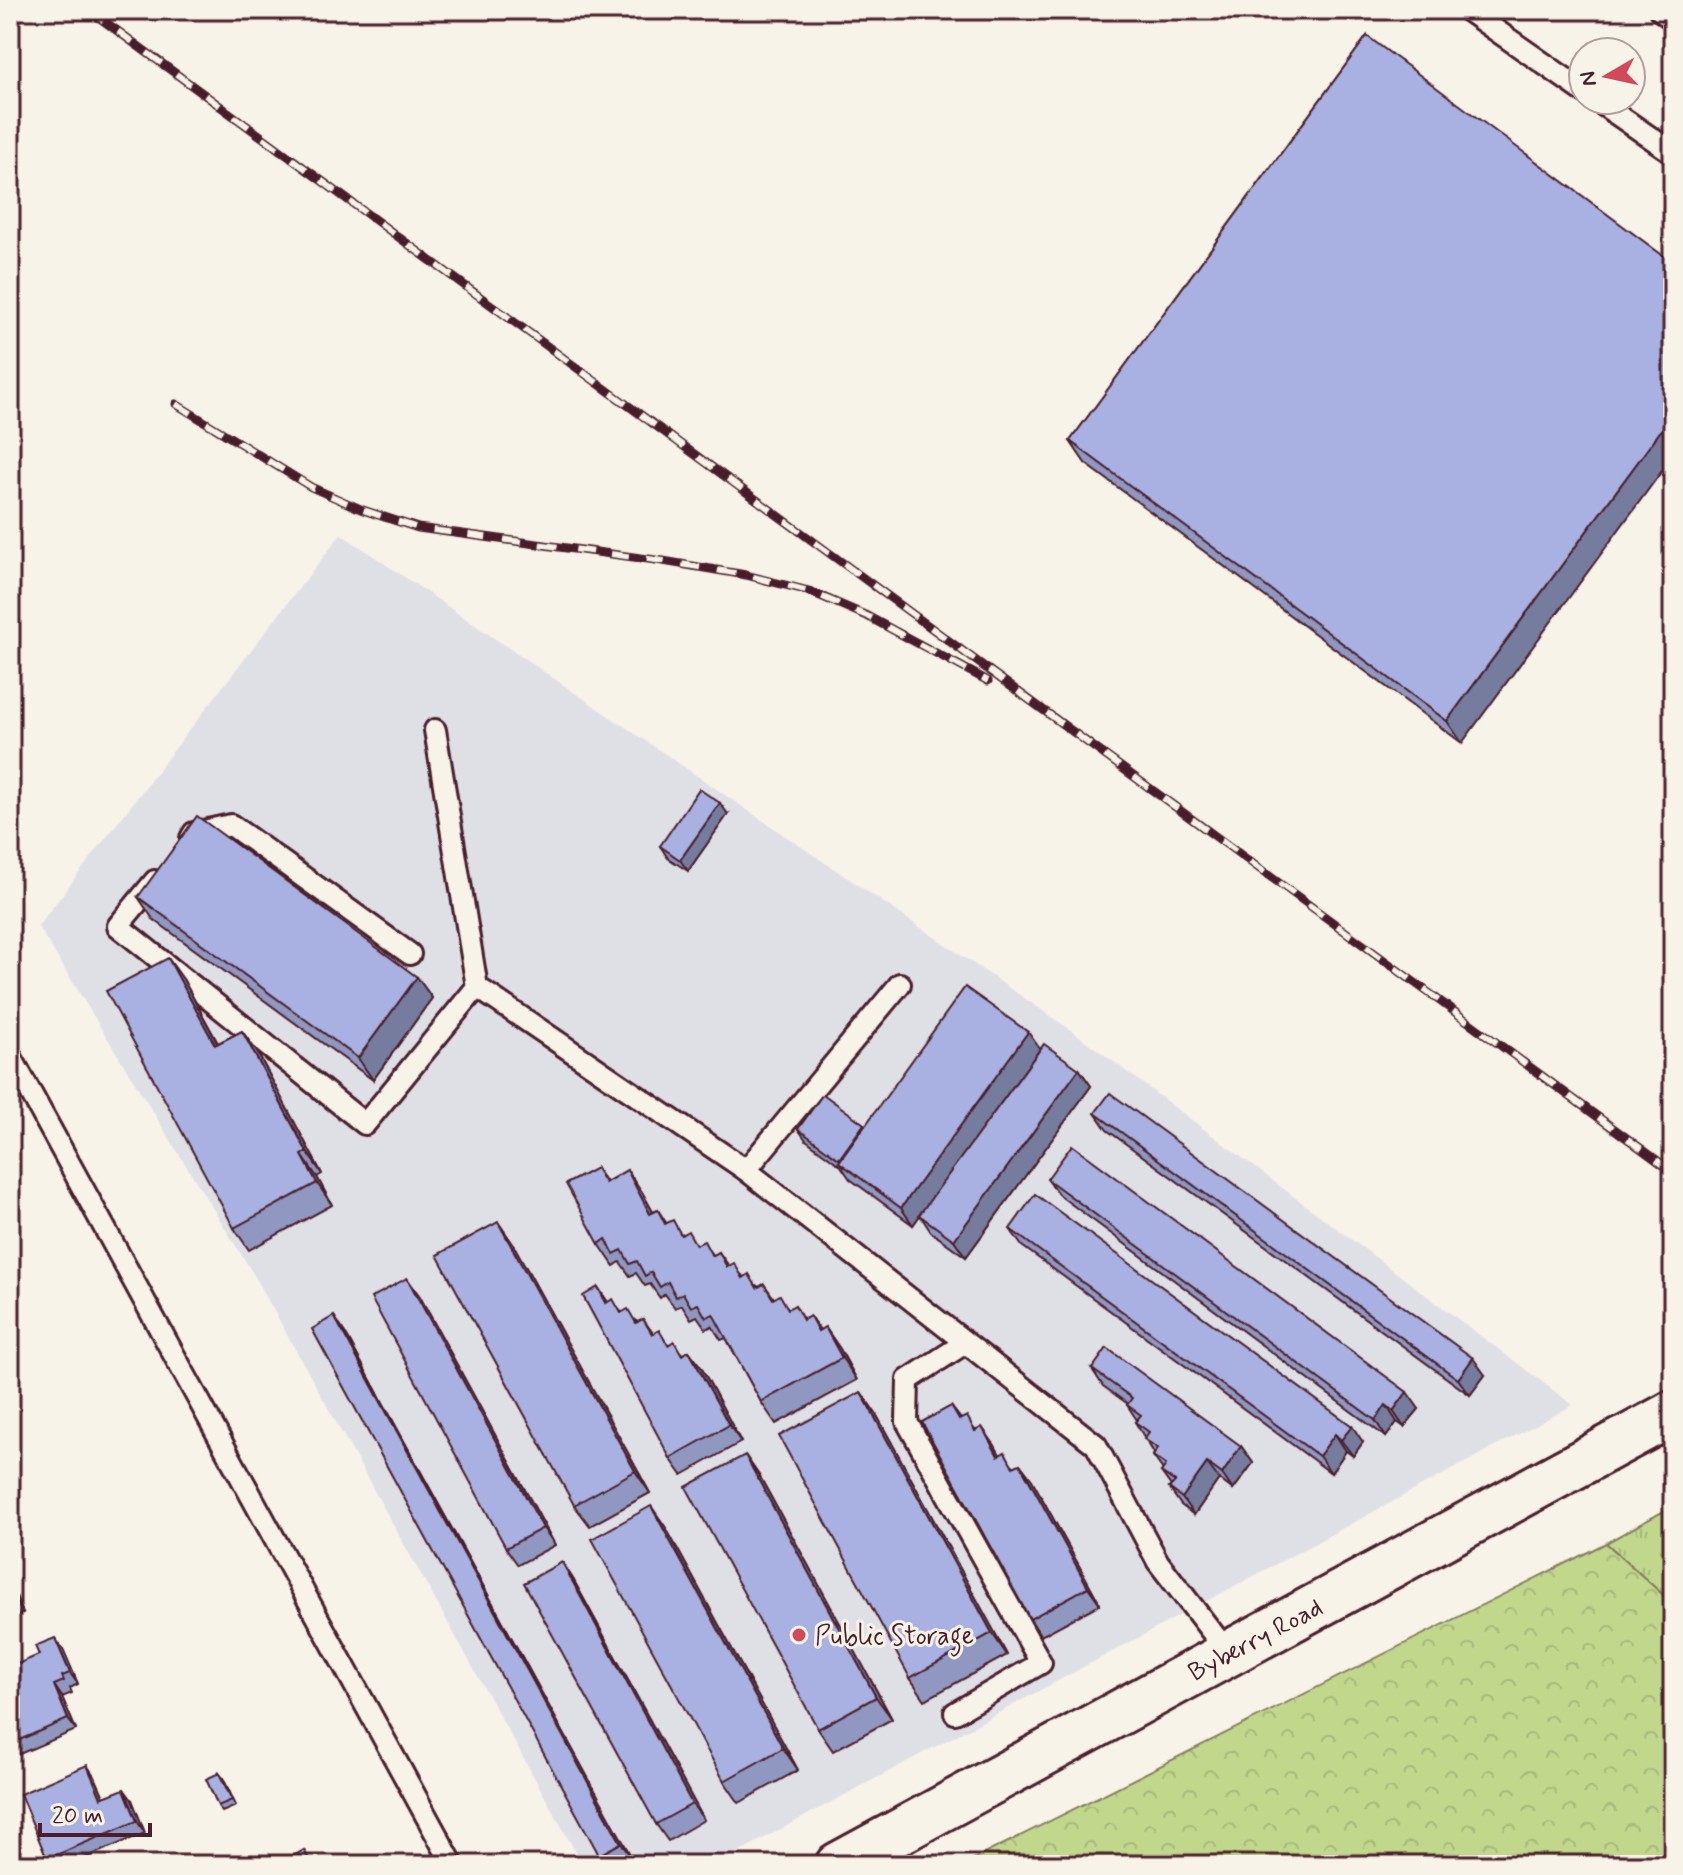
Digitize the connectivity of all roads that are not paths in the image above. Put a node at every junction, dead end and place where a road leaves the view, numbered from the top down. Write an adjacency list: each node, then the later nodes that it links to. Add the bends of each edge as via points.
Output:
1 (1467, 10): 4 (lane)
2 (1660, 10): 3 (lane)
3 (1673, 20)
4 (1567, 80)
5 (1619, 116): 6 (lane)
6 (1673, 153)
7 (435, 730): 10 (lane)
8 (410, 954): 10 (lane, via 231,825 194,833 118,926 365,1124)
9 (900, 984): 12 (lane)
10 (477, 987): 12 (lane)
11 (10, 1055): 17 (lane)
12 (746, 1170): 13 (lane)
13 (965, 1343): 15 (lane, via 1096,1445 1158,1562); 16 (lane, via 908,1380 907,1422 1041,1663)
14 (1673, 1413): 15 (main road, Byberry Road)
15 (1229, 1654): 18 (main road, Byberry Road)
16 (955, 1713)
17 (453, 1865)
18 (838, 1865)

